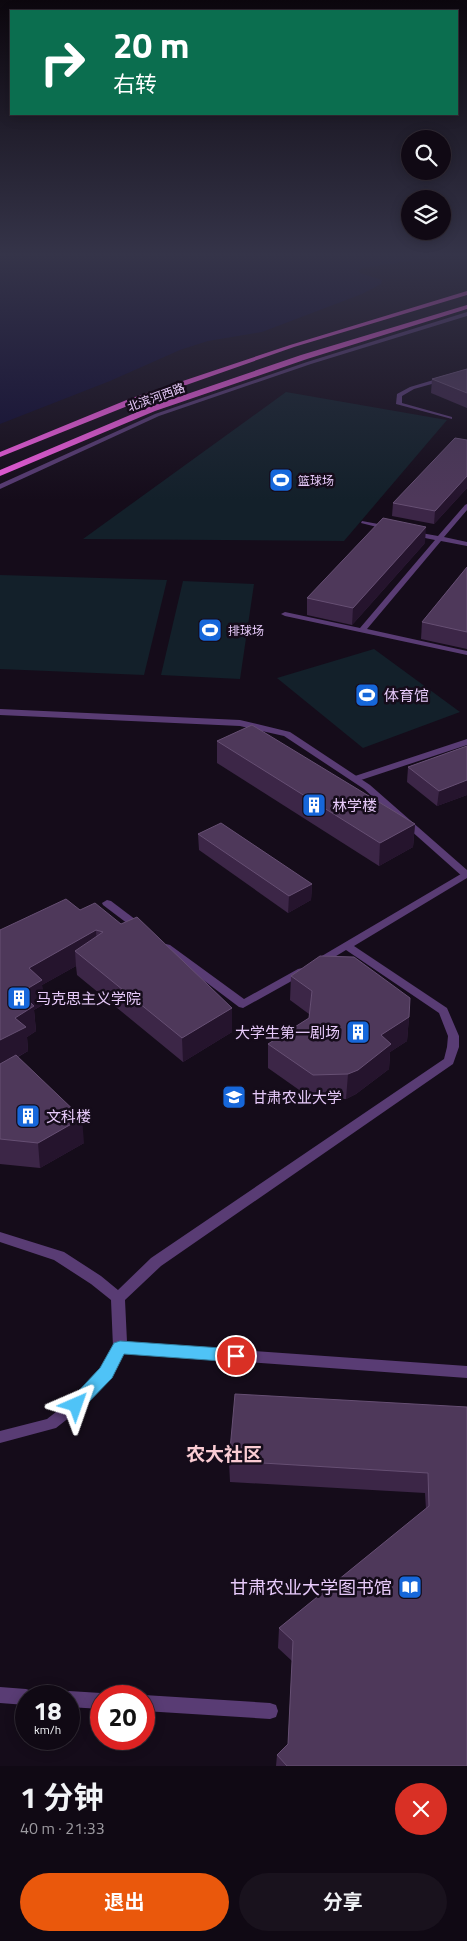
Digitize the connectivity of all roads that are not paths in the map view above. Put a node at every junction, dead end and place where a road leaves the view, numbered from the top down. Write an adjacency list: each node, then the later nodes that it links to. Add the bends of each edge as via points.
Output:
1 (326, 335): 6 (main road, 北滨河西路, via 132,401)
2 (374, 335): 7 (main road, 北滨河西路, via 152,409)
3 (398, 335): 8 (street, via 157,415)
4 (467, 372): 5 (street, via 399,395 399,404)
5 (450, 418)
6 (0, 455)
7 (0, 473)
8 (0, 486)
9 (467, 506): 13 (street)
10 (365, 523): 11 (street)
11 (393, 529)
12 (402, 531): 13 (street)
13 (439, 539): 14 (street); 16 (street)
14 (467, 544)
15 (285, 614): 16 (street)
16 (361, 631): 17 (street)
17 (467, 653)
18 (0, 712): 20 (street, via 240,723 287,734)
19 (467, 742): 20 (street)
20 (355, 779): 21 (street)
21 (467, 875): 23 (street)
22 (107, 903): 23 (street, via 242,1004)
23 (347, 946): 25 (street, via 443,1011 452,1028 455,1046 449,1061 156,1262)
24 (0, 1238): 25 (street, via 59,1256)
25 (118, 1298): 26 (street)
26 (120, 1347): 27 (street); 28 (street, via 106,1373 76,1405 51,1424)
27 (467, 1372)
28 (0, 1437)
29 (0, 1695): 30 (street)
30 (15, 1696)
31 (155, 1704): 32 (street)
32 (270, 1711)

